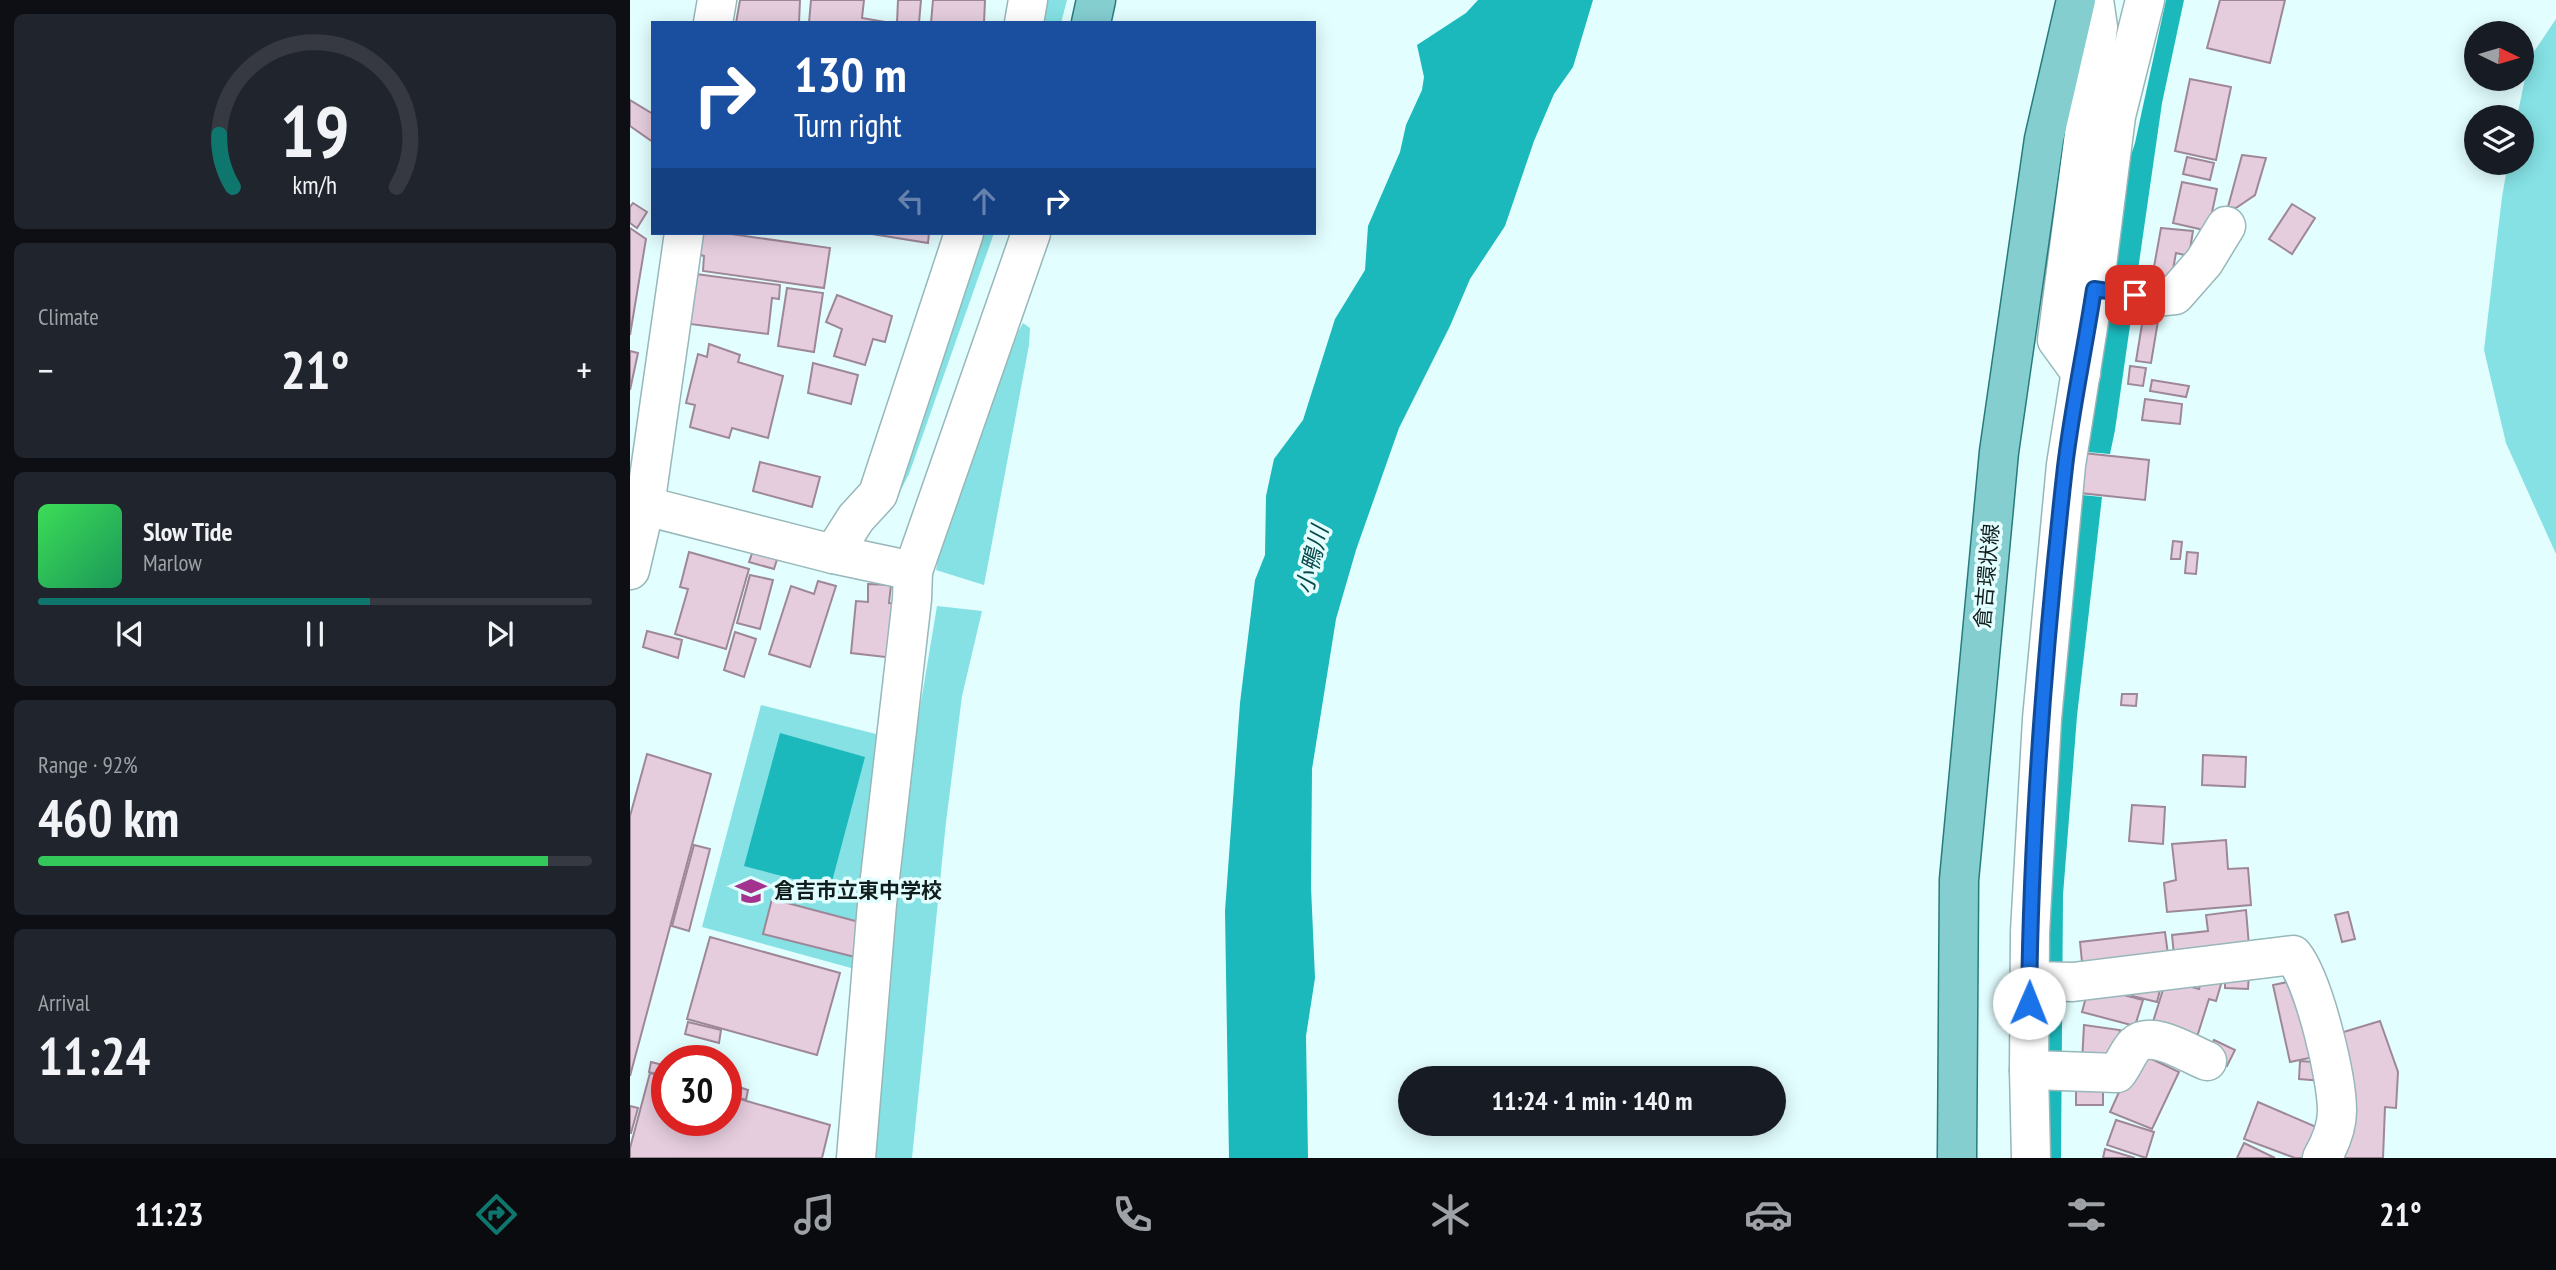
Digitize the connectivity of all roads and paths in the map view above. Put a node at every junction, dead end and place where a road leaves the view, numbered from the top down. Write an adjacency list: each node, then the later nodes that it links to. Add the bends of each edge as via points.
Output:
1 (717, 0): 7 (street)
2 (1027, 0): 8 (street)
3 (1096, 0): 9 (main road)
4 (2076, 0): 24 (main road, 倉吉環状線, via 2044,139 1999,452 1959,880)
5 (2094, 0): 15 (street, via 2098,27 2057,340)
6 (2144, 0): 14 (street, via 2116,116)
7 (713, 21)
8 (1024, 21)
9 (1091, 21)
10 (2226, 226): 14 (street, via 2204,262 2175,295)
11 (684, 235): 16 (street)
12 (963, 235): 17 (street, via 878,494)
13 (1030, 235): 19 (street)
14 (2094, 289): 15 (street)
15 (2081, 373): 20 (street, via 2066,465 2042,719)
16 (638, 504): 17 (street); 18 (street)
17 (833, 554): 19 (street)
18 (630, 570)
19 (913, 571): 23 (street, via 877,904)
20 (2029, 981): 22 (street); 26 (street, via 2073,982 2293,954 2301,964 2316,1009 2334,1078 2337,1113)
21 (2207, 1061): 22 (street, via 2155,1039 2143,1039 2117,1073)
22 (2029, 1070): 25 (street)
23 (856, 1158)
24 (1957, 1158)
25 (2031, 1158)
26 (2322, 1158)

